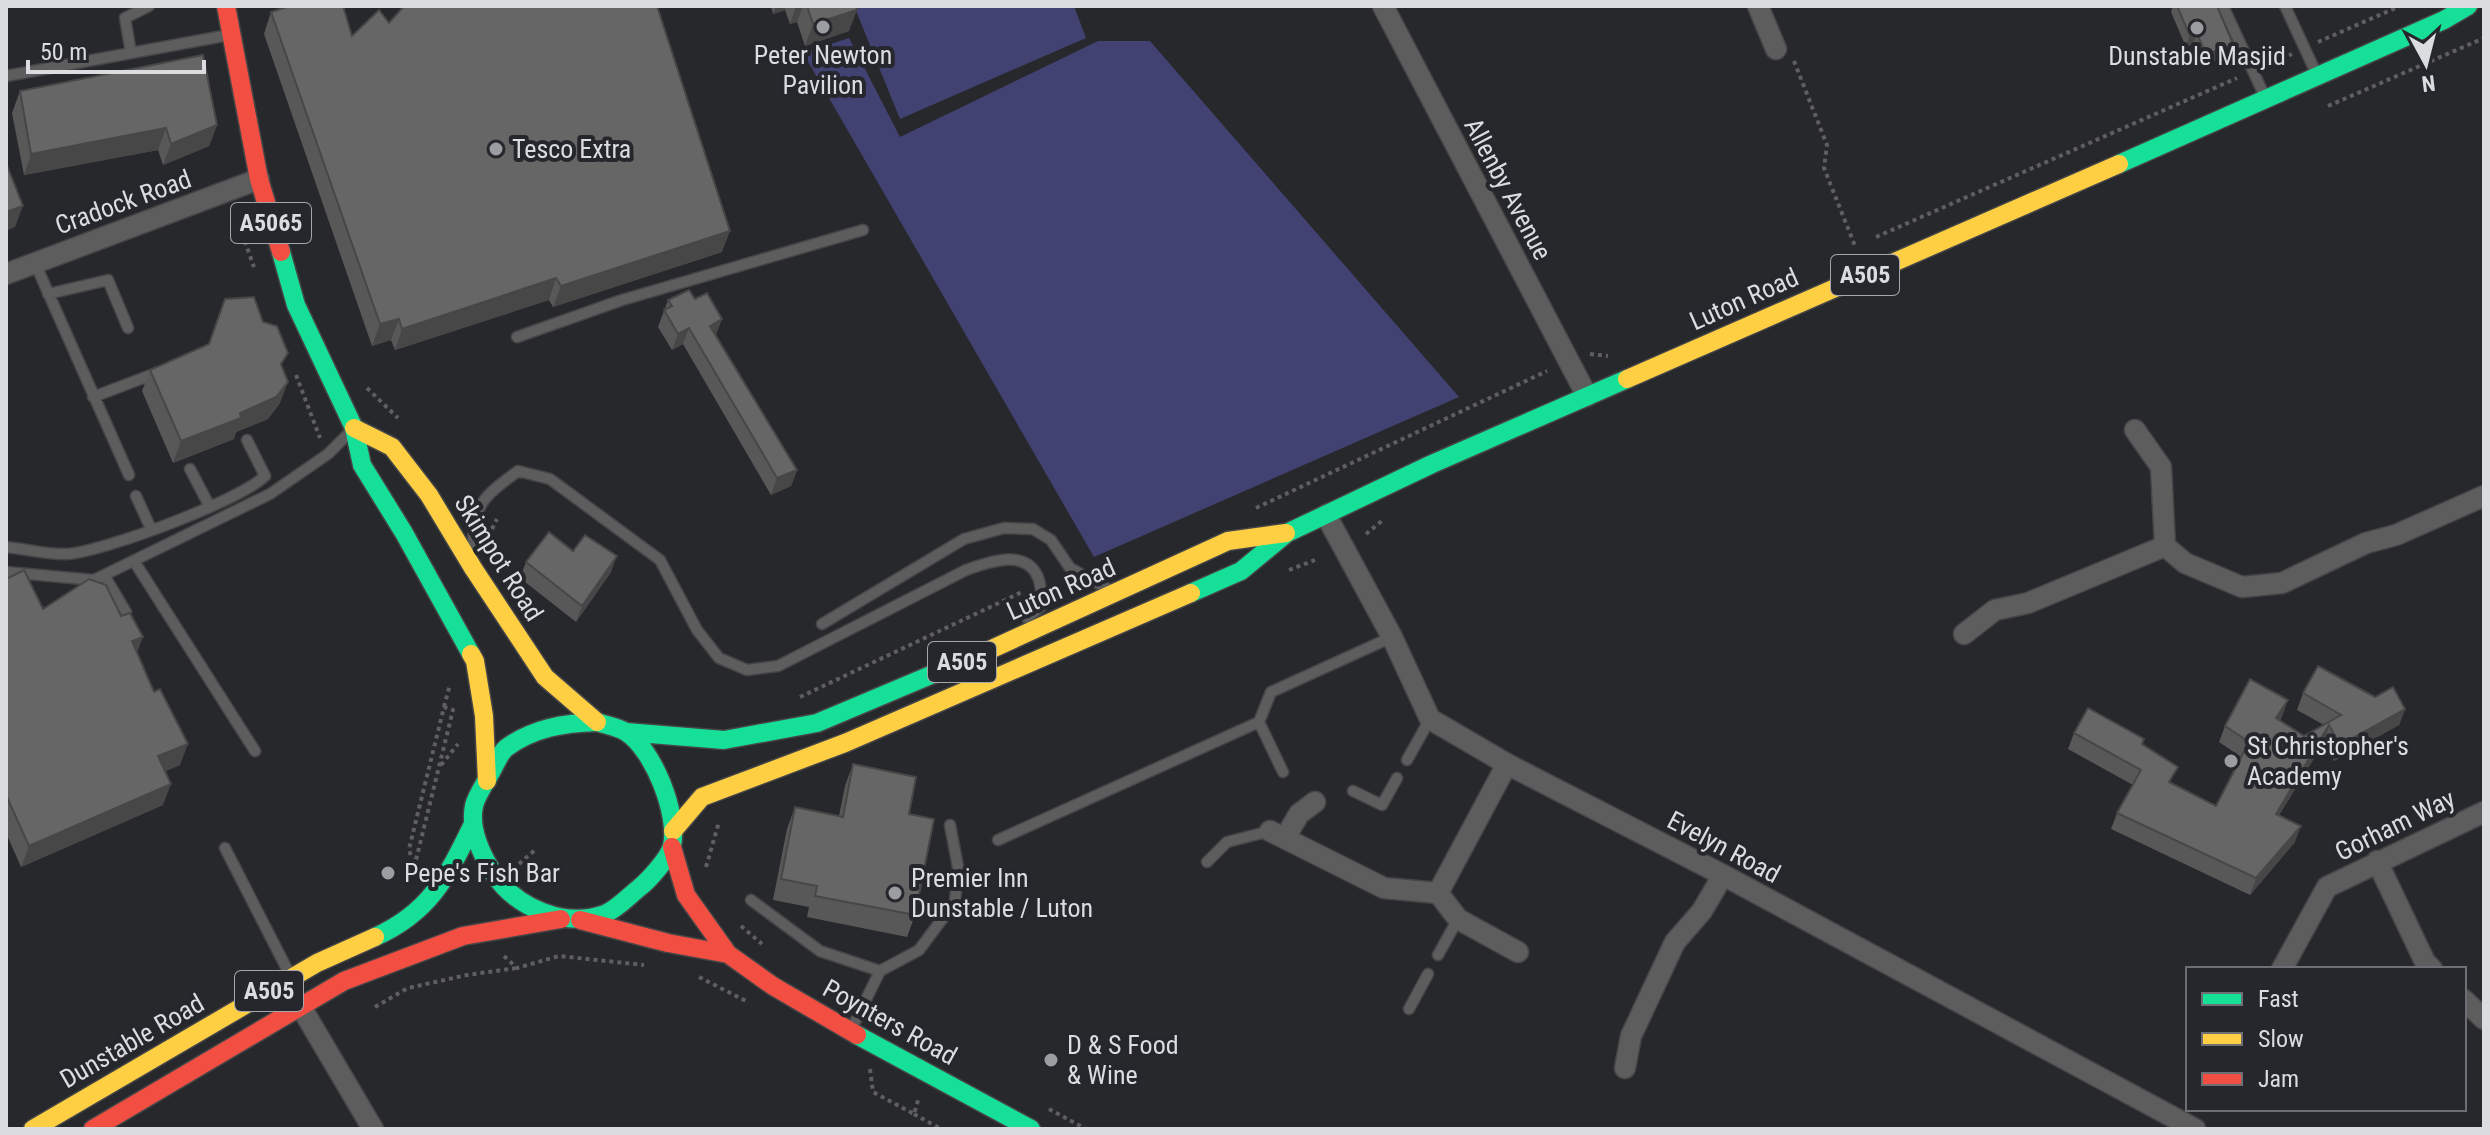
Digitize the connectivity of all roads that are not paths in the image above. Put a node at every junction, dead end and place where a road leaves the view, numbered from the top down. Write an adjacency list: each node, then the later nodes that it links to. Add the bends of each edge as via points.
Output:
1 (149, 6): 12 (lane, via 125,18)
2 (226, 6): 10 (main road, A5065)
3 (1383, 6): 24 (street, Allenby Avenue)
4 (1758, 6): 11 (street)
5 (2223, 6): 15 (lane)
6 (2285, 6): 14 (lane)
7 (2468, 6): 9 (main road, Luton Road / A505)
8 (2484, 12): 9 (main road, Luton Road / A505)
9 (2444, 20): 14 (main road, Luton Road / A505)
10 (231, 34): 12 (lane); 16 (main road, A5065)
11 (1776, 49)
12 (131, 53): 13 (lane)
13 (6, 76)
14 (2318, 77): 15 (main road, Luton Road / A505)
15 (2266, 99): 24 (main road, Luton Road / A505)
16 (259, 179): 18 (street, Cradock Road); 26 (main road, A5065, via 296,305)
17 (863, 230): 22 (lane)
18 (35, 263): 19 (street, Cradock Road); 20 (lane)
19 (6, 274)
20 (48, 294): 21 (lane, via 108,280); 25 (lane)
21 (128, 328)
22 (517, 337)
23 (169, 367): 25 (lane)
24 (1587, 396): 34 (main road, Luton Road / A505)
25 (93, 397): 30 (lane)
26 (354, 428): 39 (lane, via 328,454 270,494); 40 (main road, Skimpot Road, via 392,447 429,495); 58 (main road, A5065, via 362,465 475,661)
27 (2135, 430): 37 (street, via 2161,467)
28 (247, 440): 33 (lane, via 265,476 254,487)
29 (190, 469): 33 (lane)
30 (129, 475)
31 (136, 496): 35 (lane)
32 (2484, 496): 37 (street, via 2282,583 2242,587 2185,563)
33 (210, 507): 35 (lane)
34 (1326, 515): 36 (main road, Luton Road / A505); 47 (street)
35 (151, 529): 38 (lane, via 67,554)
36 (1287, 533): 43 (main road, Luton Road / A505, via 1228,541); 65 (main road, Luton Road / A505, via 1241,571 845,743 702,797)
37 (2165, 546): 46 (street, via 2028,603 1995,610)
38 (6, 547)
39 (134, 561): 42 (lane); 53 (lane)
40 (473, 568): 48 (lane, via 473,528 485,495 518,471 550,479 660,560 697,630 719,658 747,670 778,666 966,570 999,558 1023,562 1038,577 1043,605); 50 (main road, Skimpot Road, via 545,677)
41 (6, 572): 42 (lane, via 94,580)
42 (104, 575): 44 (lane)
43 (1115, 593): 45 (lane, via 1070,568 1051,540 1033,529 1004,528 964,539); 48 (main road, Luton Road / A505)
44 (126, 612)
45 (822, 624)
46 (1964, 634)
47 (1392, 637): 49 (street); 51 (lane, via 1271,692)
48 (978, 655): 52 (main road, Luton Road / A505, via 817,723 724,740)
49 (1430, 719): 54 (lane); 55 (street, Evelyn Road)
50 (597, 722): 52 (main road, A505); 58 (main road, A505, via 564,723 535,732 503,750)
51 (1259, 722): 56 (lane); 66 (lane)
52 (626, 732): 65 (main road, via 662,783)
53 (255, 751)
54 (1407, 760)
55 (1507, 764): 70 (street, Evelyn Road); 71 (street)
56 (1283, 772)
57 (1397, 778): 59 (lane, via 1382,805)
58 (487, 781): 62 (main road, A505, via 474,805)
59 (1353, 791)
60 (1315, 802): 64 (street)
61 (2484, 812): 68 (street, Gorham Way)
62 (473, 824): 74 (main road, via 485,861 501,885 523,902); 82 (main road, Dunstable Road / A505, via 446,879 420,909 384,933)
63 (950, 825): 80 (lane, via 958,867 955,902 919,950)
64 (1277, 834): 69 (lane, via 1227,842); 71 (street, via 1384,888)
65 (673, 839): 74 (main road, A505, via 649,880 628,898 608,913); 76 (main road, Poynters Road, via 686,895)
66 (998, 840)
67 (225, 848): 82 (lane)
68 (2377, 861): 78 (street, Gorham Way, via 2327,887); 79 (street)
69 (1207, 862)
70 (1723, 875): 88 (street, via 1675,942 1631,1036); 89 (street, Evelyn Road)
71 (1438, 893): 73 (street)
72 (751, 900): 80 (lane, via 820,951)
73 (1458, 919): 75 (street); 77 (lane)
74 (570, 920): 76 (main road, Poynters Road); 84 (main road, A505, via 463,936 344,981)
75 (1518, 952)
76 (728, 954): 87 (main road, Poynters Road)
77 (1438, 955)
78 (2283, 967)
79 (2430, 967)
80 (880, 971): 87 (lane)
81 (1428, 974): 85 (lane)
82 (292, 978): 90 (main road, Dunstable Road / A505)
83 (2466, 1002): 86 (street)
84 (301, 1007): 91 (main road, A505); 92 (street)
85 (1409, 1009)
86 (2484, 1019)
87 (850, 1031): 93 (main road, Poynters Road)
88 (1625, 1068)
89 (2194, 1128)
90 (33, 1129)
91 (93, 1129)
92 (373, 1129)
93 (1031, 1129)

